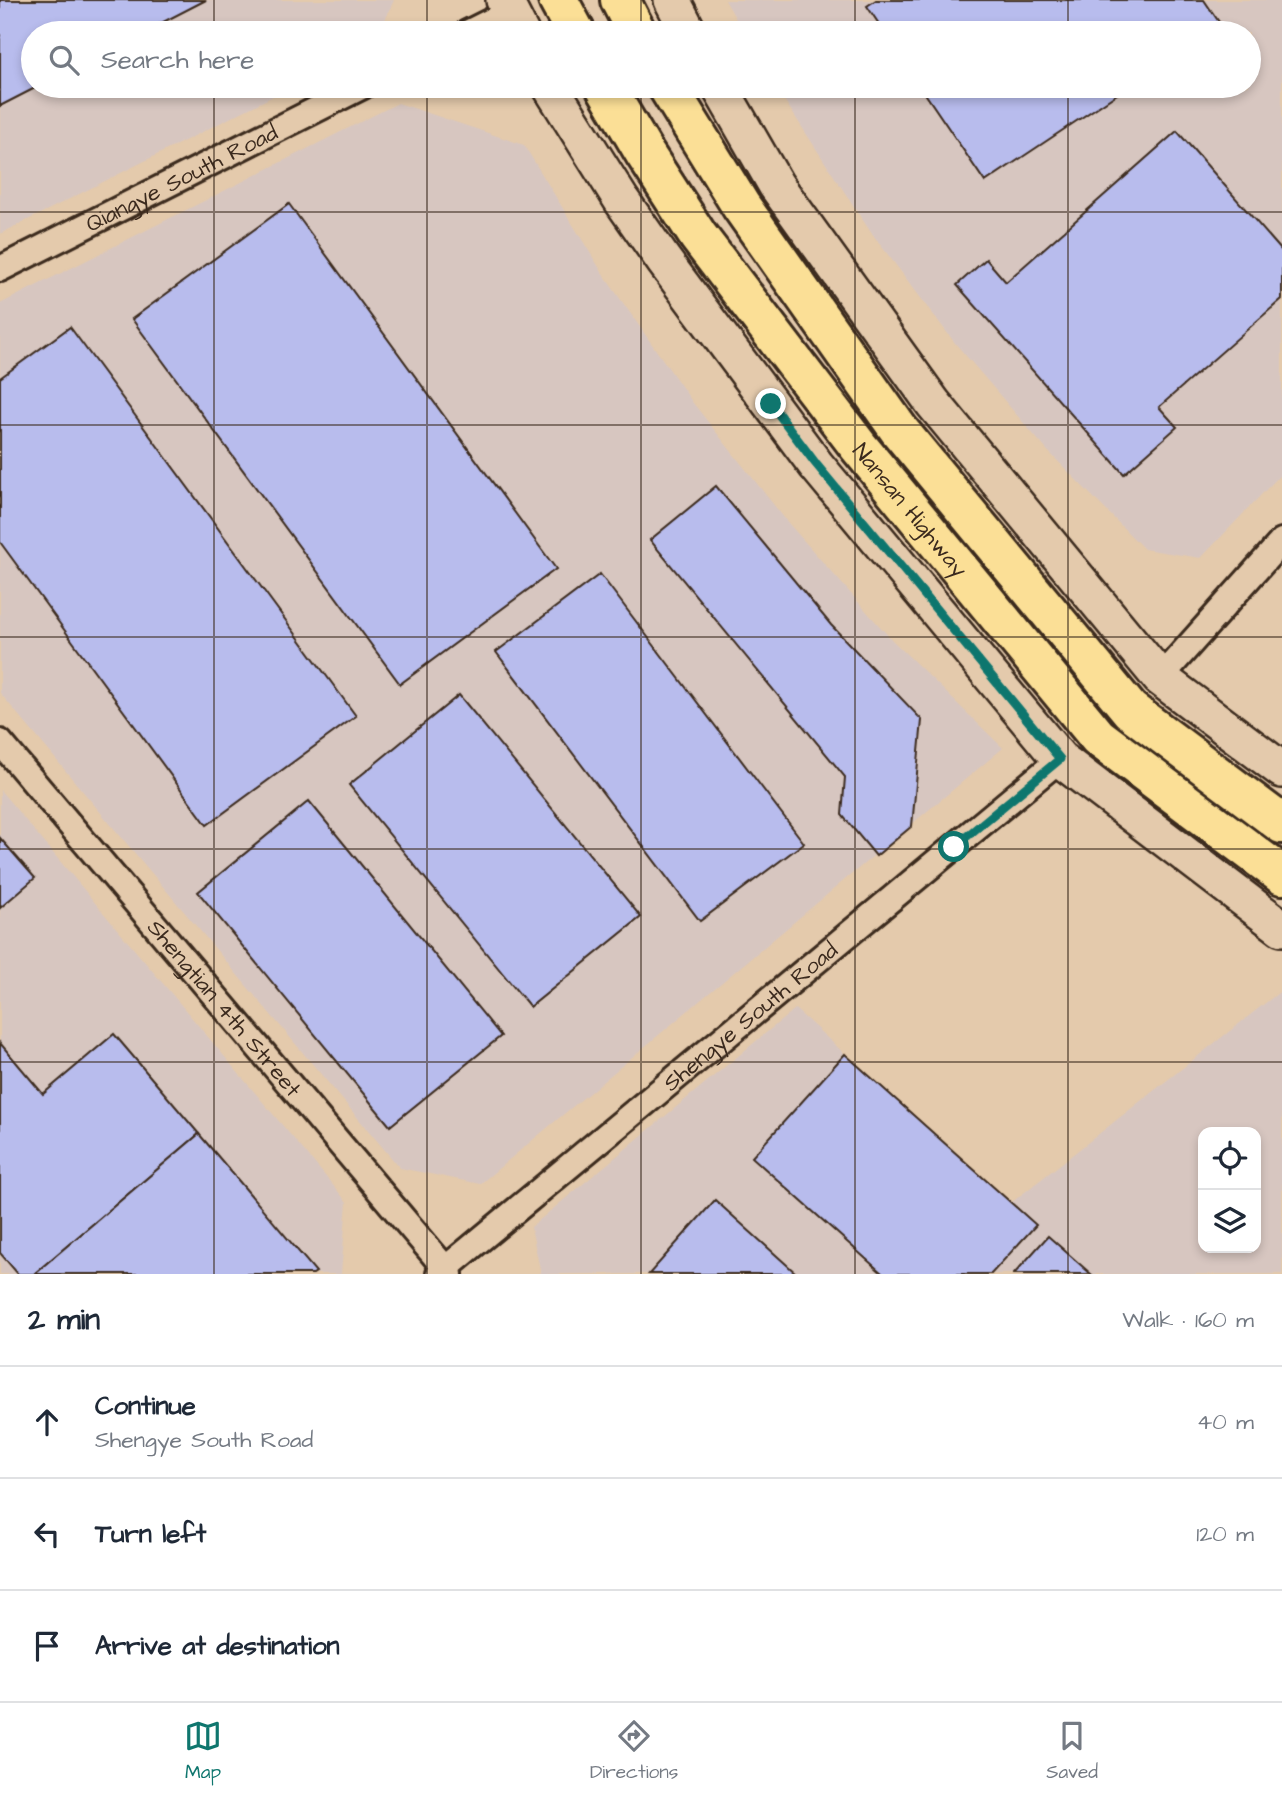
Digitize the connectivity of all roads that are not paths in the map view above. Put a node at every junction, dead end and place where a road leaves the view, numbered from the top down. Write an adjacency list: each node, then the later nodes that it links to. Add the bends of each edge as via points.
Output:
1 (558, 0): 4 (highway)
2 (620, 0): 5 (highway)
3 (672, 0): 6 (street)
4 (569, 21)
5 (631, 21)
6 (683, 21)
7 (339, 98): 12 (street, Qiangye South Road)
8 (558, 98): 16 (street, via 664,261 816,464)
9 (612, 98): 19 (highway, Nansan Highway, via 698,236 859,447 1098,737)
10 (674, 98): 18 (highway, Nansan Highway, via 741,206 898,430 1130,710)
11 (726, 98): 14 (street, via 776,185 933,403)
12 (0, 269)
13 (1282, 541): 14 (street)
14 (1160, 678): 17 (street)
15 (0, 742): 21 (street, Shengtian 4th Street)
16 (1060, 759): 20 (street); 21 (street, Shengye South Road)
17 (1282, 770)
18 (1282, 824)
19 (1282, 875)
20 (1282, 928)
21 (445, 1272)

